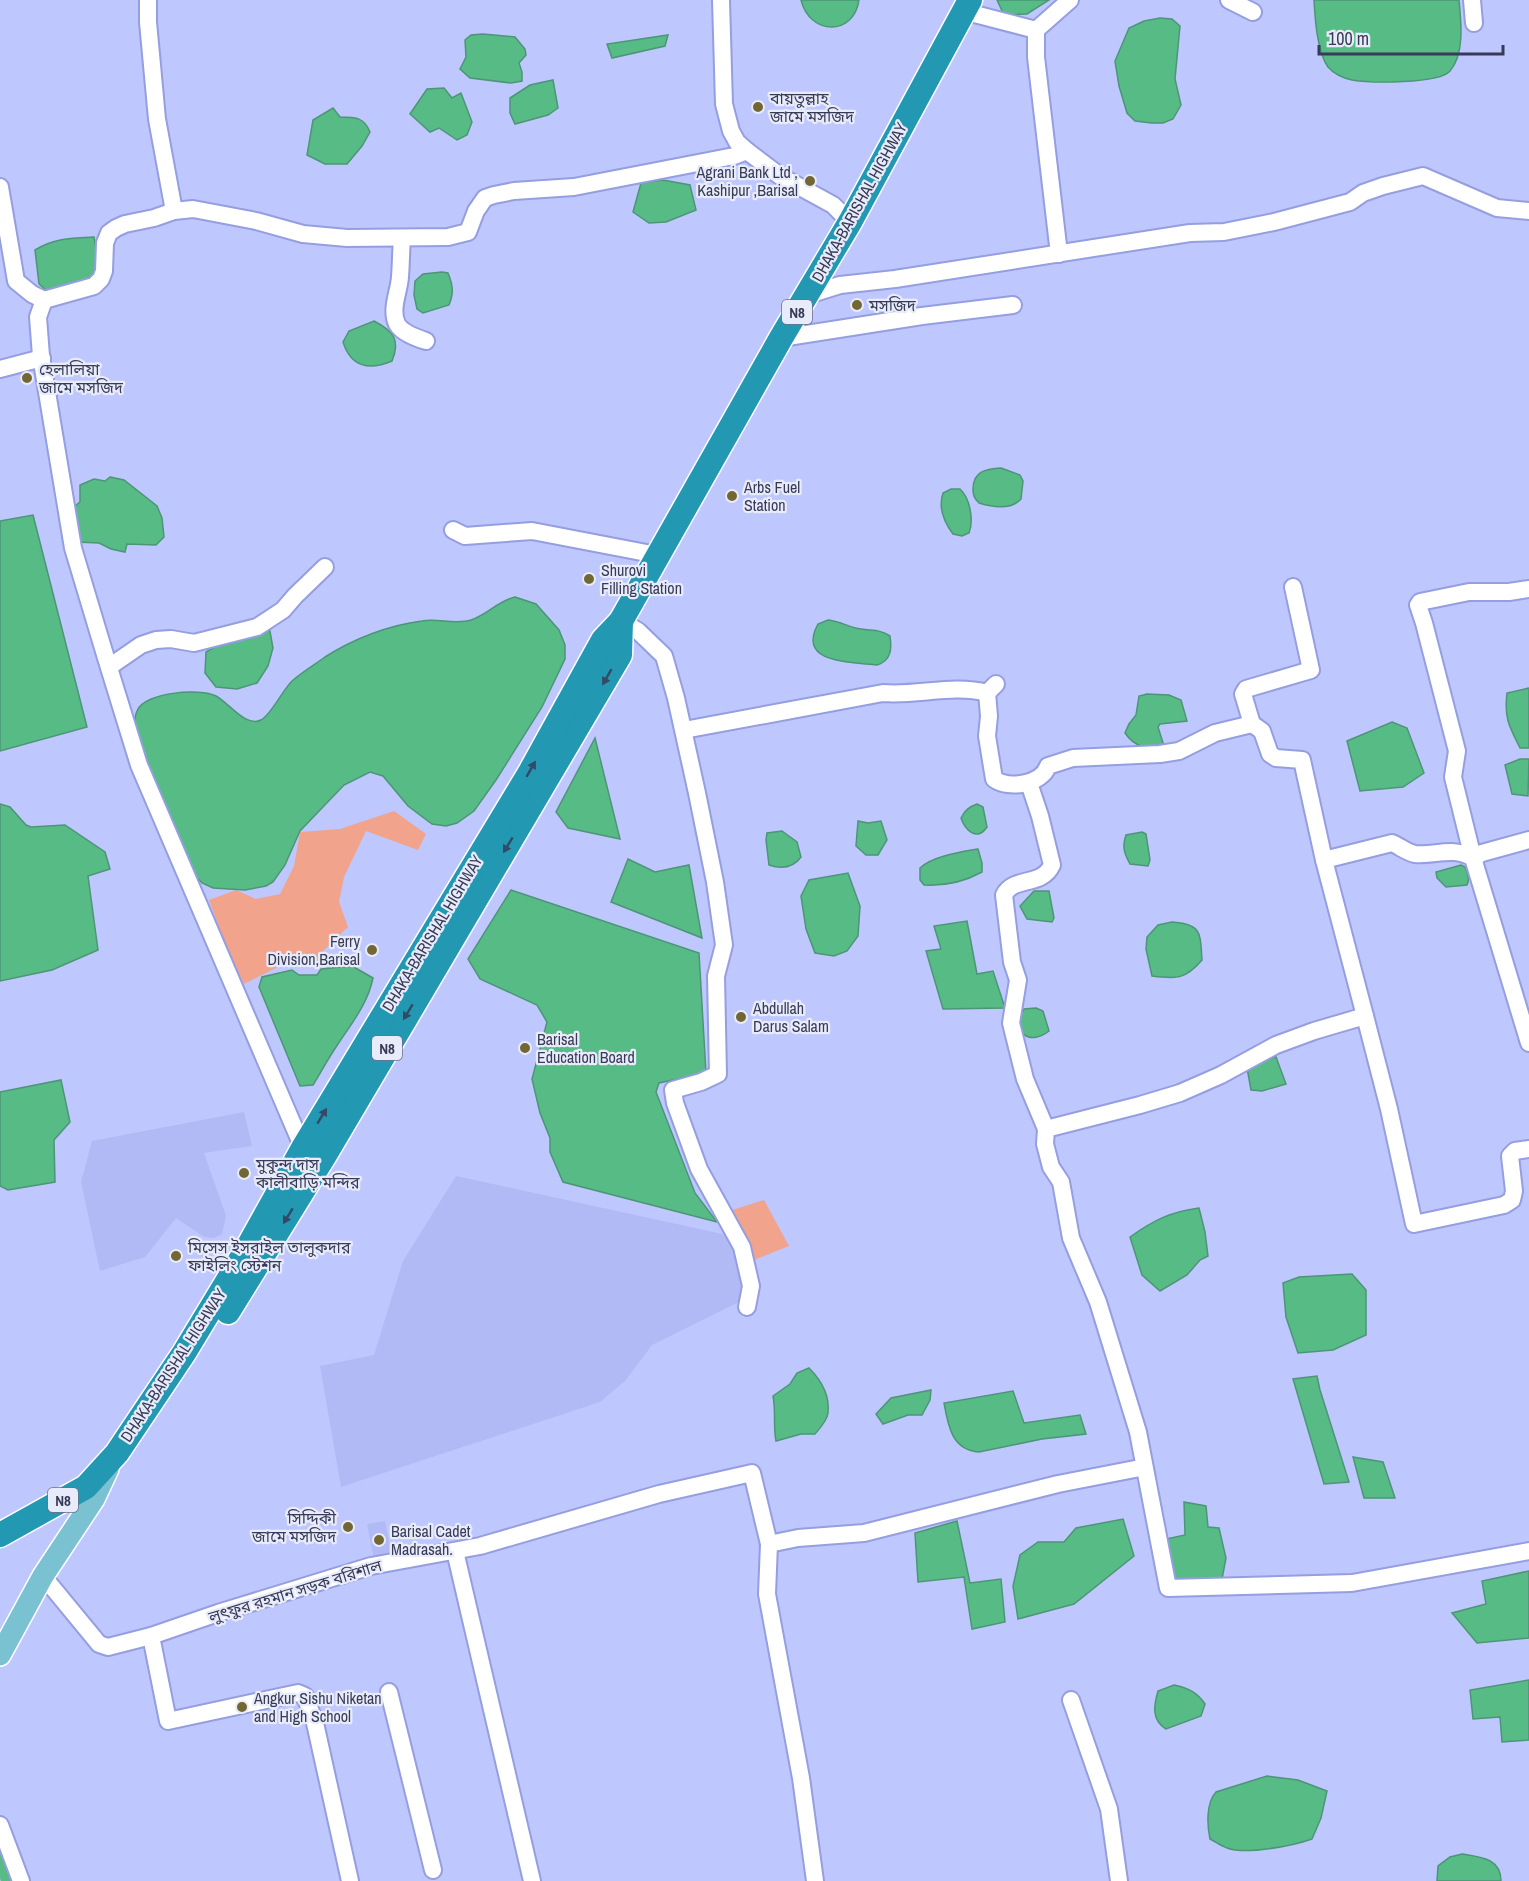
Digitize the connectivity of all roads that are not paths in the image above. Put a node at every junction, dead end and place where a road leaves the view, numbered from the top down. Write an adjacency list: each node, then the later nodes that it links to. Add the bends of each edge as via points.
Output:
1 (148, 0): 12 (street, via 157,119)
2 (721, 0): 10 (street, via 724,104 731,130)
3 (1070, 0): 9 (street)
4 (1228, 0): 7 (street)
5 (1472, 0): 8 (street)
6 (972, 10): 9 (street); 14 (highway, DHAKA-BARISHAL HIGHWAY / N8)
7 (1252, 12)
8 (1473, 23)
9 (1036, 30): 16 (street)
10 (747, 151): 14 (street, via 780,176 833,205); 15 (street, via 574,186 494,195 485,198 468,232 448,237)
11 (0, 187): 18 (street, via 16,281)
12 (174, 211): 15 (street, via 193,209 303,234); 18 (street, via 116,228 105,243 101,279 94,286)
13 (1529, 211): 16 (street, via 1497,208 1422,176 1363,193 1350,202 1274,222)
14 (850, 222): 17 (highway, DHAKA-BARISHAL HIGHWAY / N8)
15 (402, 238): 21 (street, via 395,302 397,325)
16 (1059, 254): 17 (street, via 840,285)
17 (808, 295): 20 (highway, DHAKA-BARISHAL HIGHWAY / N8)
18 (44, 300): 22 (street, via 38,317)
19 (1014, 305): 20 (street)
20 (782, 338): 25 (highway, DHAKA-BARISHAL HIGHWAY / N8)
21 (426, 341)
22 (42, 358): 23 (street); 30 (street, via 73,548)
23 (0, 369)
24 (453, 530): 25 (street, via 465,536 532,531)
25 (657, 555): 29 (highway, DHAKA-BARISHAL HIGHWAY / N8)
26 (325, 567): 30 (street, via 283,610 257,627 194,643 156,640 141,645)
27 (1293, 587): 31 (street, via 1311,670 1246,689 1243,694)
28 (1529, 589): 35 (street, via 1469,592 1418,605 1456,751 1453,777)
29 (621, 621): 32 (street, via 664,656); 40 (highway, DHAKA-BARISHAL HIGHWAY / N8, one-way to 29, via 529,774 603,640); 43 (highway, DHAKA-BARISHAL HIGHWAY / N8, one-way to 43, via 620,655 325,1155 162,1415 141,1439)
30 (109, 667): 40 (street, via 139,765)
31 (1252, 724): 33 (street, via 1215,734 1179,751 1073,758 1048,766 1046,772); 36 (street, via 1262,730 1273,757 1302,760)
32 (684, 730): 33 (street, via 883,693 992,689 987,736 994,779 1007,784); 42 (street, via 724,945 716,976 718,1074 673,1090 699,1168 742,1247 751,1287)
33 (1029, 783): 39 (street, via 1052,865 1043,877 1009,887 1004,895 1018,980 1011,1023 1025,1079)
34 (1529, 840): 35 (street)
35 (1473, 858): 36 (street, via 1463,852 1413,854 1392,843); 38 (street)
36 (1324, 860): 37 (street)
37 (1365, 1016): 39 (street, via 1276,1045 1221,1076 1180,1093); 41 (street, via 1414,1224 1512,1200 1510,1156)
38 (1529, 1043)
39 (1046, 1129): 49 (street, via 1051,1167 1061,1182 1071,1238 1098,1302 1138,1432 1168,1588 1352,1583)
40 (303, 1148): 43 (highway, DHAKA-BARISHAL HIGHWAY / N8, via 184,1353)
41 (1529, 1149)
42 (747, 1306)
43 (117, 1453): 45 (highway, N8); 46 (highway, N8, via 86,1487); 50 (main road, via 94,1499)
44 (1140, 1468): 47 (street, via 990,1500 864,1533)
45 (0, 1517)
46 (0, 1535)
47 (770, 1544): 48 (street, লুৎফুর রহমান সড়ক বরিশাল, via 752,1473 659,1494); 61 (street, via 767,1594 801,1778)
48 (454, 1551): 51 (street, লুৎফুর রহমান সড়ক বরিশাল, via 371,1566); 60 (street)
49 (1529, 1551)
50 (43, 1576): 51 (street, লুৎফুর রহমান সড়ক বরিশাল, via 99,1644 108,1647); 52 (main road)
51 (151, 1636): 59 (street, via 168,1721 298,1693 306,1696)
52 (0, 1655)
53 (389, 1692): 56 (street)
54 (1071, 1700): 57 (street, via 1109,1809)
55 (0, 1825): 58 (street)
56 (436, 1875)
57 (1115, 1880)
58 (21, 1881)
59 (350, 1881)
60 (532, 1881)
61 (815, 1881)

